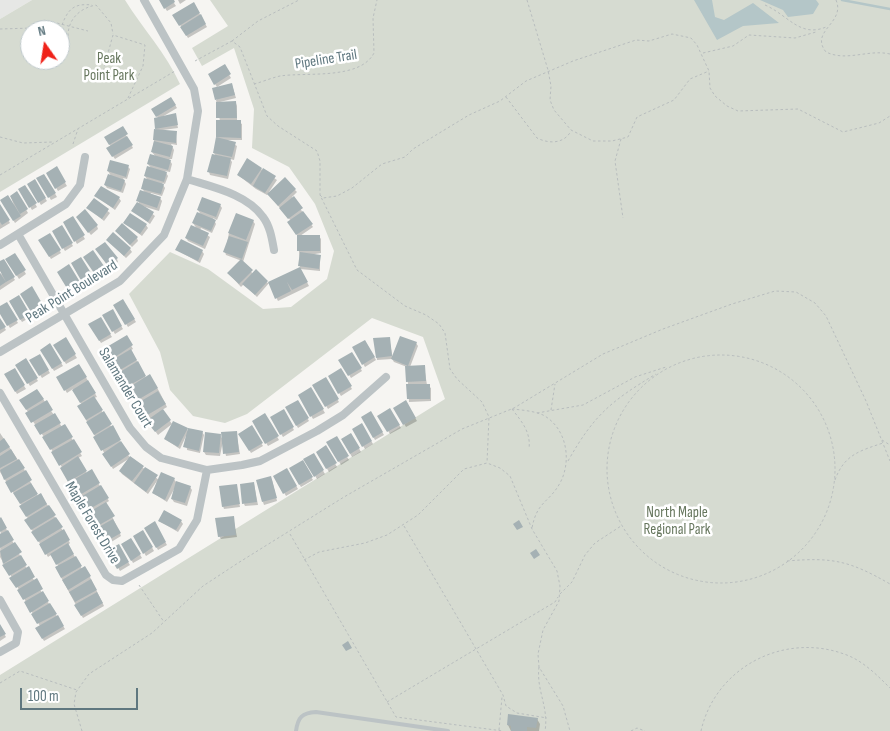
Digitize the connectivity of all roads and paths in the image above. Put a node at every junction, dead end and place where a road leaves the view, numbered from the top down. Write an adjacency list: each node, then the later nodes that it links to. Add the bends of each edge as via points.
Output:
1 (144, 0): 37 (street, Peak Point Boulevard, via 194,89 198,111)
2 (299, 0): 17 (path, via 258,21)
3 (377, 0): 25 (path, Pipeline Trail, via 373,18 374,53 364,65 327,73 279,76)
4 (527, 0): 23 (path)
5 (836, 0): 10 (path, via 836,19)
6 (96, 5): 8 (path, via 77,6 67,12); 9 (path, via 85,7); 16 (path, via 111,23)
7 (765, 5): 15 (path, via 806,30)
8 (63, 20)
9 (70, 24)
10 (827, 27): 15 (path); 19 (path, via 820,42 832,55)
11 (20, 28): 13 (path)
12 (70, 28): 14 (path)
13 (0, 29)
14 (88, 31)
15 (816, 32): 18 (path, via 795,38 749,35 733,46)
16 (113, 34): 21 (path); 27 (path, via 145,45 143,66)
17 (232, 41): 20 (path); 25 (path, via 240,47)
18 (703, 53): 23 (path, via 691,38 672,34 656,40 636,40); 24 (path)
19 (890, 54)
20 (195, 61)
21 (103, 71)
22 (175, 71): 27 (path)
23 (548, 71): 26 (path); 30 (path, via 550,100)
24 (710, 71): 28 (path, via 710,88 715,96 738,111 798,109 843,132 879,123); 32 (path, via 690,78 674,100 637,116 628,137)
25 (253, 85): 38 (path, via 267,116 317,150)
26 (505, 96): 30 (path, via 538,138 561,141); 38 (path, via 405,157 382,164 352,188 337,196 323,198)
27 (128, 99): 29 (path)
28 (890, 116)
29 (78, 129): 33 (path); 34 (path)
30 (571, 130): 32 (path, via 593,141)
31 (0, 136): 33 (path, via 23,143)
32 (621, 139): 39 (path, via 615,161)
33 (55, 142): 36 (path)
34 (73, 144)
35 (85, 157): 40 (street, via 80,185 66,204)
36 (0, 175)
37 (187, 179): 42 (street, via 250,204 263,216); 43 (street, Peak Point Boulevard, via 164,235 139,264 120,281)
38 (320, 195): 52 (path, via 357,270 405,306 439,324 445,333 450,369 482,402)
39 (624, 218)
40 (18, 234): 41 (street); 43 (street, Salamander Court)
41 (0, 244)
42 (274, 250)
43 (65, 314): 44 (street, Peak Point Boulevard); 60 (street, Salamander Court, via 130,428 146,447 161,458)
44 (0, 352)
45 (670, 366): 50 (path, via 634,377 583,405); 58 (path, via 626,392 599,414); 61 (path, via 695,357 723,354 750,358 775,368 816,404 828,429 834,455); 63 (path, via 647,382 626,404 612,430 606,460 608,490)
46 (386, 377): 60 (street, Salamander Court, via 343,415 293,445 260,461)
47 (555, 384): 49 (path); 50 (path); 53 (path, via 602,354 663,328 775,290 796,292 816,303 826,316)
48 (0, 392): 60 (street, Maple Forest Drive, via 106,575 113,580 122,581 179,549 197,520)
49 (512, 408): 51 (path); 52 (path); 56 (path, via 526,428)
50 (551, 411): 51 (path)
51 (536, 413): 58 (path, via 548,419 560,434 567,450)
52 (489, 417): 59 (path); 65 (path, via 462,429 344,497)
53 (882, 440): 54 (path); 55 (path)
54 (883, 443): 57 (path); 61 (path, via 851,456 840,465)
55 (890, 445)
56 (529, 449)
57 (890, 460)
58 (567, 462): 64 (path, via 559,484 538,506)
59 (487, 463): 62 (path, via 464,469 440,495); 64 (path, via 510,476)
60 (207, 470)
61 (834, 483): 67 (path, via 828,509 815,533 797,554)
62 (404, 525): 66 (path, via 387,536 319,552); 73 (path)
63 (622, 526): 67 (path, via 634,544 656,564 684,577 713,583 743,581 772,571); 70 (path, via 595,543 585,555 572,582)
64 (532, 529): 70 (path, via 557,570)
65 (289, 533): 66 (path); 72 (path, via 203,586)
66 (304, 560): 80 (path)
67 (786, 561): 68 (path, via 815,558 846,562)
68 (890, 584)
69 (139, 585): 72 (path)
70 (559, 596): 73 (path, via 555,602); 75 (path, via 539,643)
71 (0, 600): 74 (street, via 18,632 16,643)
72 (164, 623): 78 (path, via 89,674)
73 (475, 649): 79 (path); 80 (path)
74 (0, 652)
75 (539, 667): 81 (path); 88 (path, via 563,706)
76 (0, 683): 78 (path, via 20,671)
77 (890, 688): 91 (path, via 870,668 845,654 817,647 788,648 760,656 735,672 716,693)
78 (77, 690): 82 (path, via 74,704)
79 (503, 695): 81 (path, via 510,710); 85 (path)
80 (387, 702): 85 (path, via 396,716)
81 (547, 718): 87 (path)
82 (82, 731)
83 (296, 731): 84 (lane, via 298,720 303,715 316,712)
84 (448, 731)
85 (499, 731): 86 (path)
86 (503, 731)
87 (545, 731)
88 (570, 731)
89 (631, 731): 90 (path, via 636,728)
90 (645, 731)
91 (700, 731)

